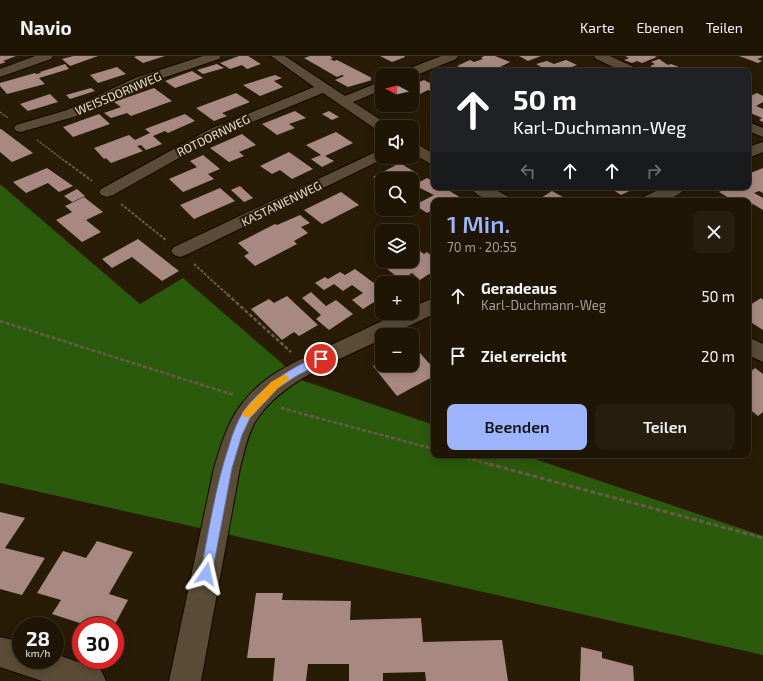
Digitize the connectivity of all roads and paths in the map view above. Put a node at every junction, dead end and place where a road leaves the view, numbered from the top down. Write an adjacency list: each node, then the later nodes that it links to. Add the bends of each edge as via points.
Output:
1 (47, 56): 8 (street)
2 (215, 56): 15 (street, WEISSDORNWEG, via 140,81 72,113)
3 (277, 56): 9 (street)
4 (452, 56): 7 (street)
5 (600, 56): 6 (street)
6 (626, 68)
7 (419, 69)
8 (0, 73)
9 (323, 88): 11 (street); 24 (street, ROTDORNWEG, via 215,132)
10 (375, 88): 11 (street)
11 (343, 101): 13 (street)
12 (0, 112): 15 (path)
13 (375, 122)
14 (751, 127): 16 (street)
15 (21, 128): 24 (path)
16 (763, 133)
17 (763, 146): 19 (street)
18 (419, 151): 21 (street)
19 (751, 152)
20 (375, 157): 27 (street, KASTANIENWEG)
21 (431, 158)
22 (483, 190): 25 (street)
23 (672, 190): 26 (street)
24 (107, 192): 27 (path)
25 (498, 198)
26 (655, 198)
27 (180, 252): 32 (path)
28 (431, 306): 32 (street)
29 (0, 321): 33 (path)
30 (751, 347): 31 (street)
31 (763, 354)
32 (307, 366): 33 (street, via 275,385)
33 (257, 402): 34 (path); 41 (street, via 237,435 227,468)
34 (431, 448)
35 (466, 458): 36 (path)
36 (763, 538)
37 (0, 652): 38 (street)
38 (12, 655)
39 (53, 669): 40 (street)
40 (90, 681)
41 (185, 681)

